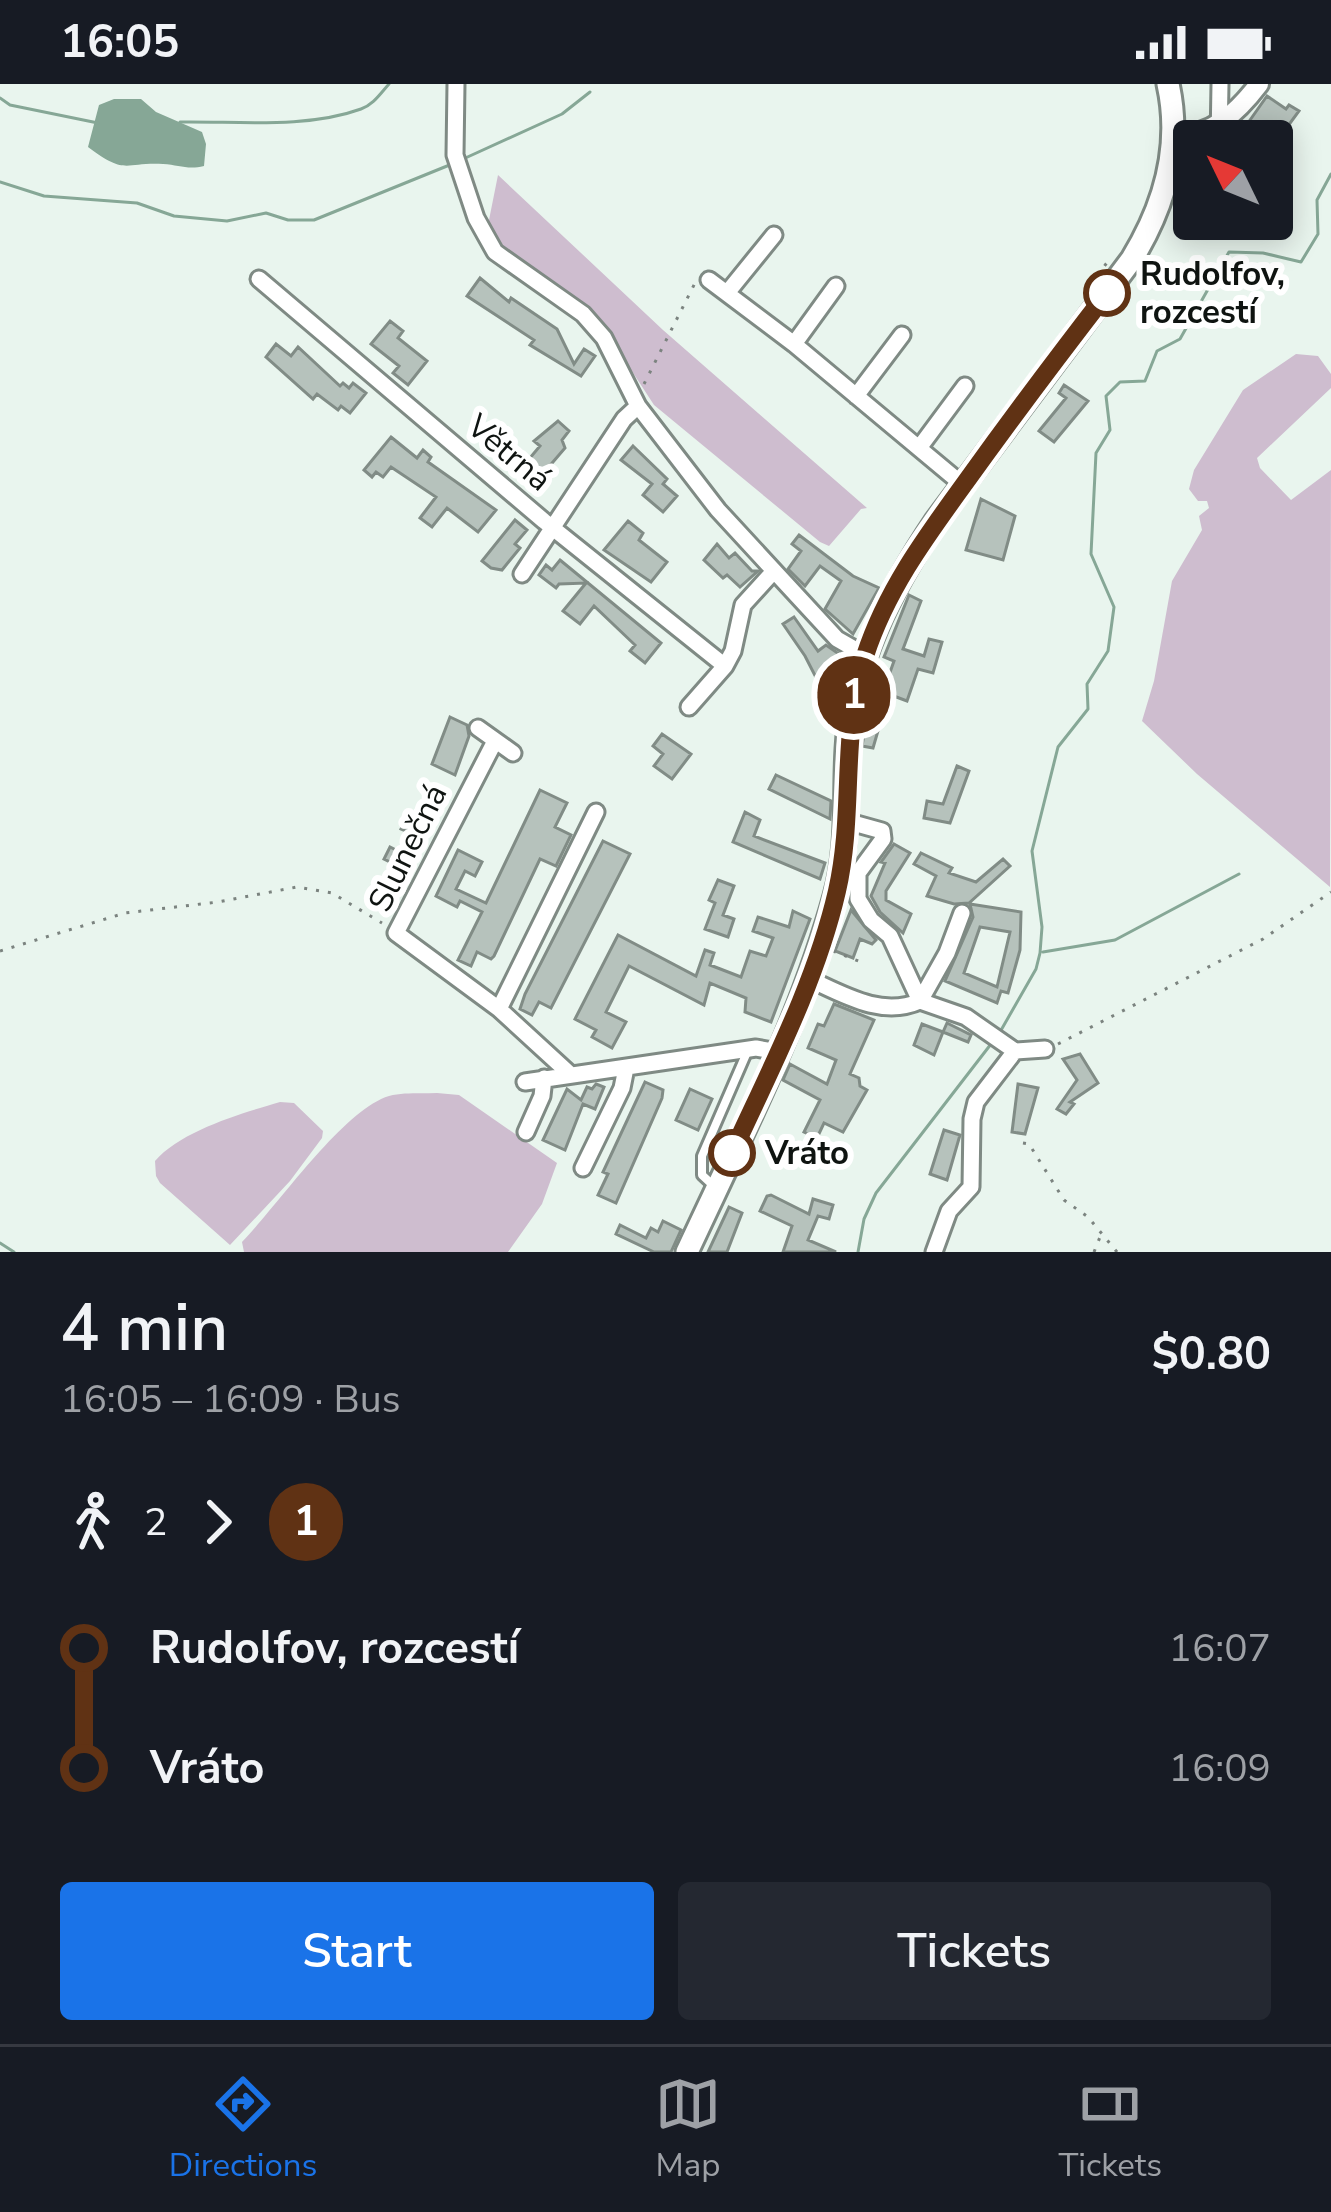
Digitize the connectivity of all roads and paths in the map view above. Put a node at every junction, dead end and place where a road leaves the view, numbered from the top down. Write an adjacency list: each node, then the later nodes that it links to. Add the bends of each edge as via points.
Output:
1 (456, 84): 18 (street, via 455,155 495,252 583,314)
2 (1168, 84): 7 (main road)
3 (1220, 84): 5 (street)
4 (1259, 84): 6 (street)
5 (1221, 120)
6 (1230, 120)
7 (1173, 128)
8 (1173, 142): 20 (main road, via 1163,197 1142,244)
9 (774, 235): 13 (street)
10 (259, 279): 21 (street, Větrná)
11 (709, 280): 13 (street); 18 (path, via 694,280)
12 (836, 286): 15 (street)
13 (727, 293): 15 (street)
14 (902, 335): 17 (street)
15 (794, 344): 17 (street)
16 (964, 386): 19 (street)
17 (856, 396): 19 (street)
18 (637, 404): 21 (street); 22 (street)
19 (919, 448): 20 (street)
20 (963, 485): 24 (main road, via 906,565)
21 (552, 527): 23 (street); 25 (street, Větrná)
22 (773, 572): 24 (street, via 836,640); 25 (street, via 738,618)
23 (521, 574)
24 (865, 656): 31 (main road, via 849,727)
25 (725, 665): 26 (street)
26 (689, 707)
27 (478, 728): 28 (street)
28 (495, 741): 29 (street); 34 (street, Slunečná)
29 (513, 753)
30 (596, 812): 40 (street)
31 (846, 821): 35 (main road); 39 (street, via 882,831 858,873 858,899 890,936)
32 (1331, 892): 43 (path, via 1263,939)
33 (962, 913): 39 (street)
34 (396, 933): 36 (path, via 332,893 297,886 125,913); 40 (street, Slunečná)
35 (820, 946): 37 (path); 38 (main road)
36 (0, 951)
37 (861, 962)
38 (809, 979): 39 (street, via 884,1008); 44 (main road)
39 (920, 1000): 41 (street)
40 (499, 1009): 46 (street, Slunečná)
41 (1001, 1043): 43 (street); 55 (street, via 972,1119 971,1186 949,1211)
42 (748, 1049): 44 (street); 45 (street); 52 (lane, via 702,1156 702,1175)
43 (1045, 1049)
44 (778, 1052): 52 (main road)
45 (626, 1068): 46 (street); 51 (street)
46 (571, 1075): 48 (street)
47 (525, 1082): 48 (street)
48 (544, 1082): 49 (street)
49 (526, 1132)
50 (1023, 1143): 53 (path, via 1064,1200)
51 (583, 1168)
52 (717, 1188): 54 (main road)
53 (1102, 1232): 56 (path); 57 (path)
54 (687, 1252)
55 (934, 1252)
56 (1094, 1252)
57 (1117, 1252)

